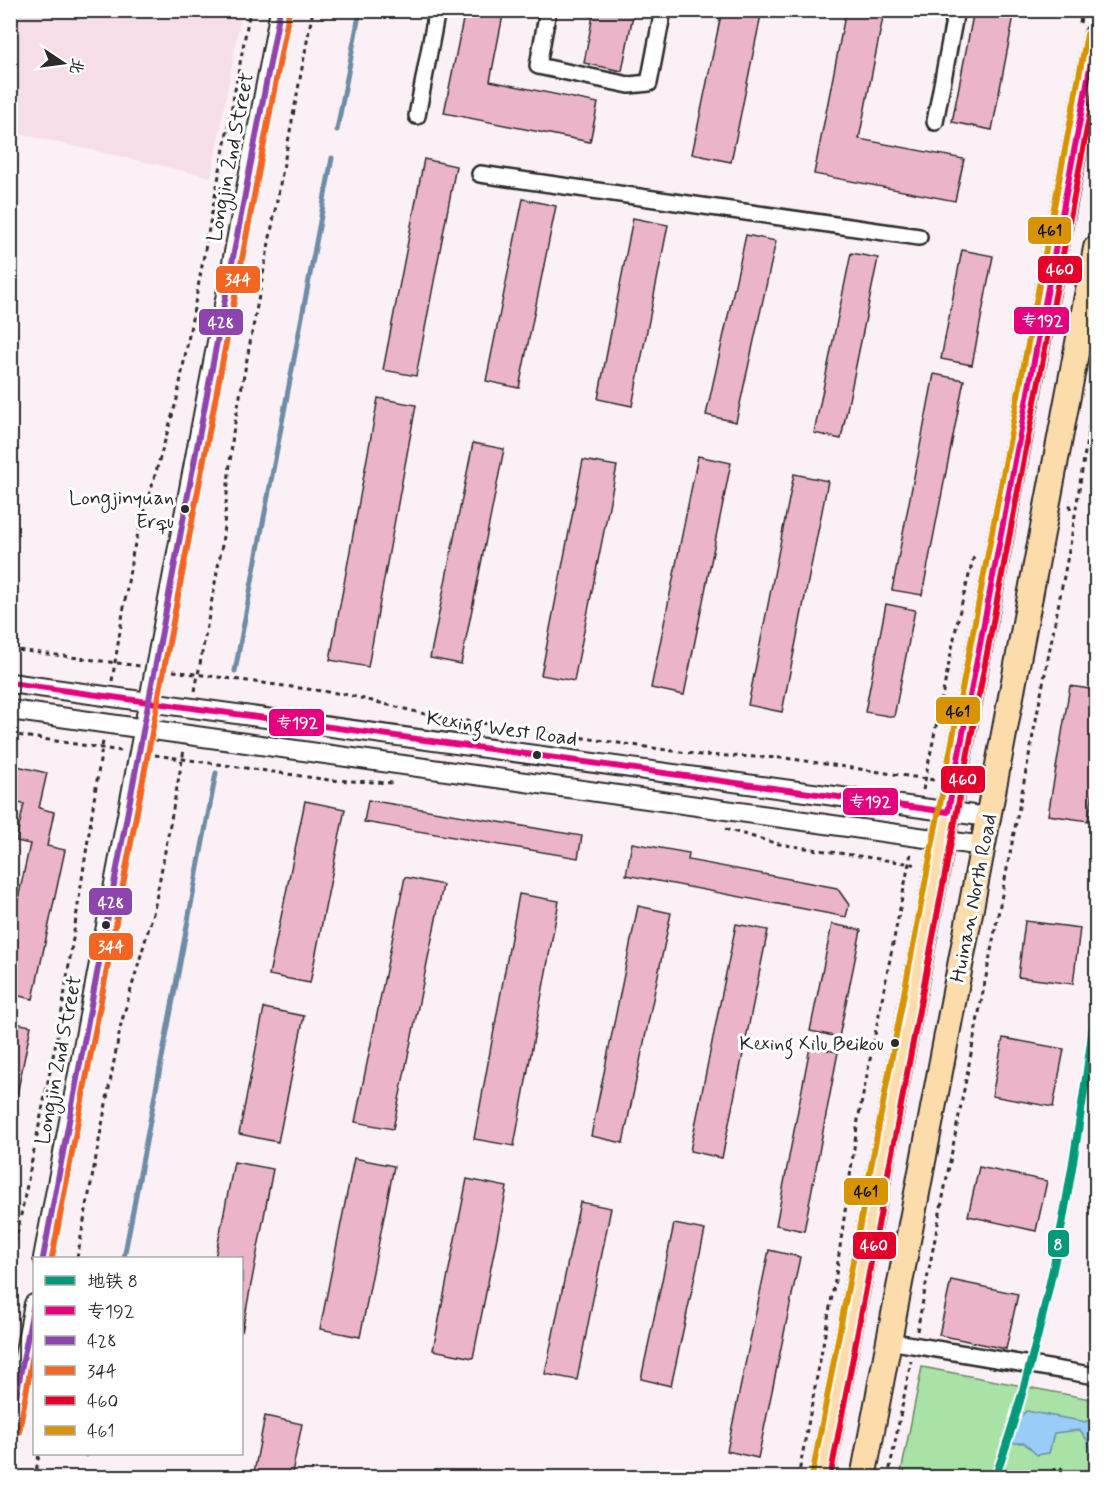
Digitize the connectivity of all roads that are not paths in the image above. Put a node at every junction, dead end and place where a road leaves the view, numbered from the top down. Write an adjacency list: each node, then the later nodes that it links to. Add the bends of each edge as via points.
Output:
1 (280, 10): 13 (street, Longjin 2nd Street)
2 (437, 10): 7 (street)
3 (548, 10): 4 (street, via 538,66 629,85 649,83)
4 (663, 10)
5 (956, 10): 8 (street)
6 (1096, 36): 16 (main road, Huinan North Road)
7 (417, 116)
8 (935, 122)
9 (480, 174): 10 (street)
10 (919, 237)
11 (1096, 248): 17 (main road, Huinan North Road)
12 (10, 683): 13 (street, Kexing West Road)
13 (149, 702): 15 (street, Longjin 2nd Street); 16 (street, Kexing West Road)
14 (10, 710): 15 (street)
15 (144, 729): 18 (street); 20 (street, Longjin 2nd Street)
16 (948, 812): 17 (street, Kexing West Road); 18 (main road, Huinan North Road)
17 (988, 817): 19 (main road, Huinan North Road)
18 (943, 840): 19 (street); 25 (main road, Huinan North Road)
19 (983, 846): 22 (main road, Huinan North Road)
20 (43, 1257)
21 (33, 1309): 24 (street)
22 (889, 1341): 23 (street); 26 (main road, Huinan North Road)
23 (1096, 1376)
24 (10, 1430)
25 (821, 1478)
26 (863, 1478)

